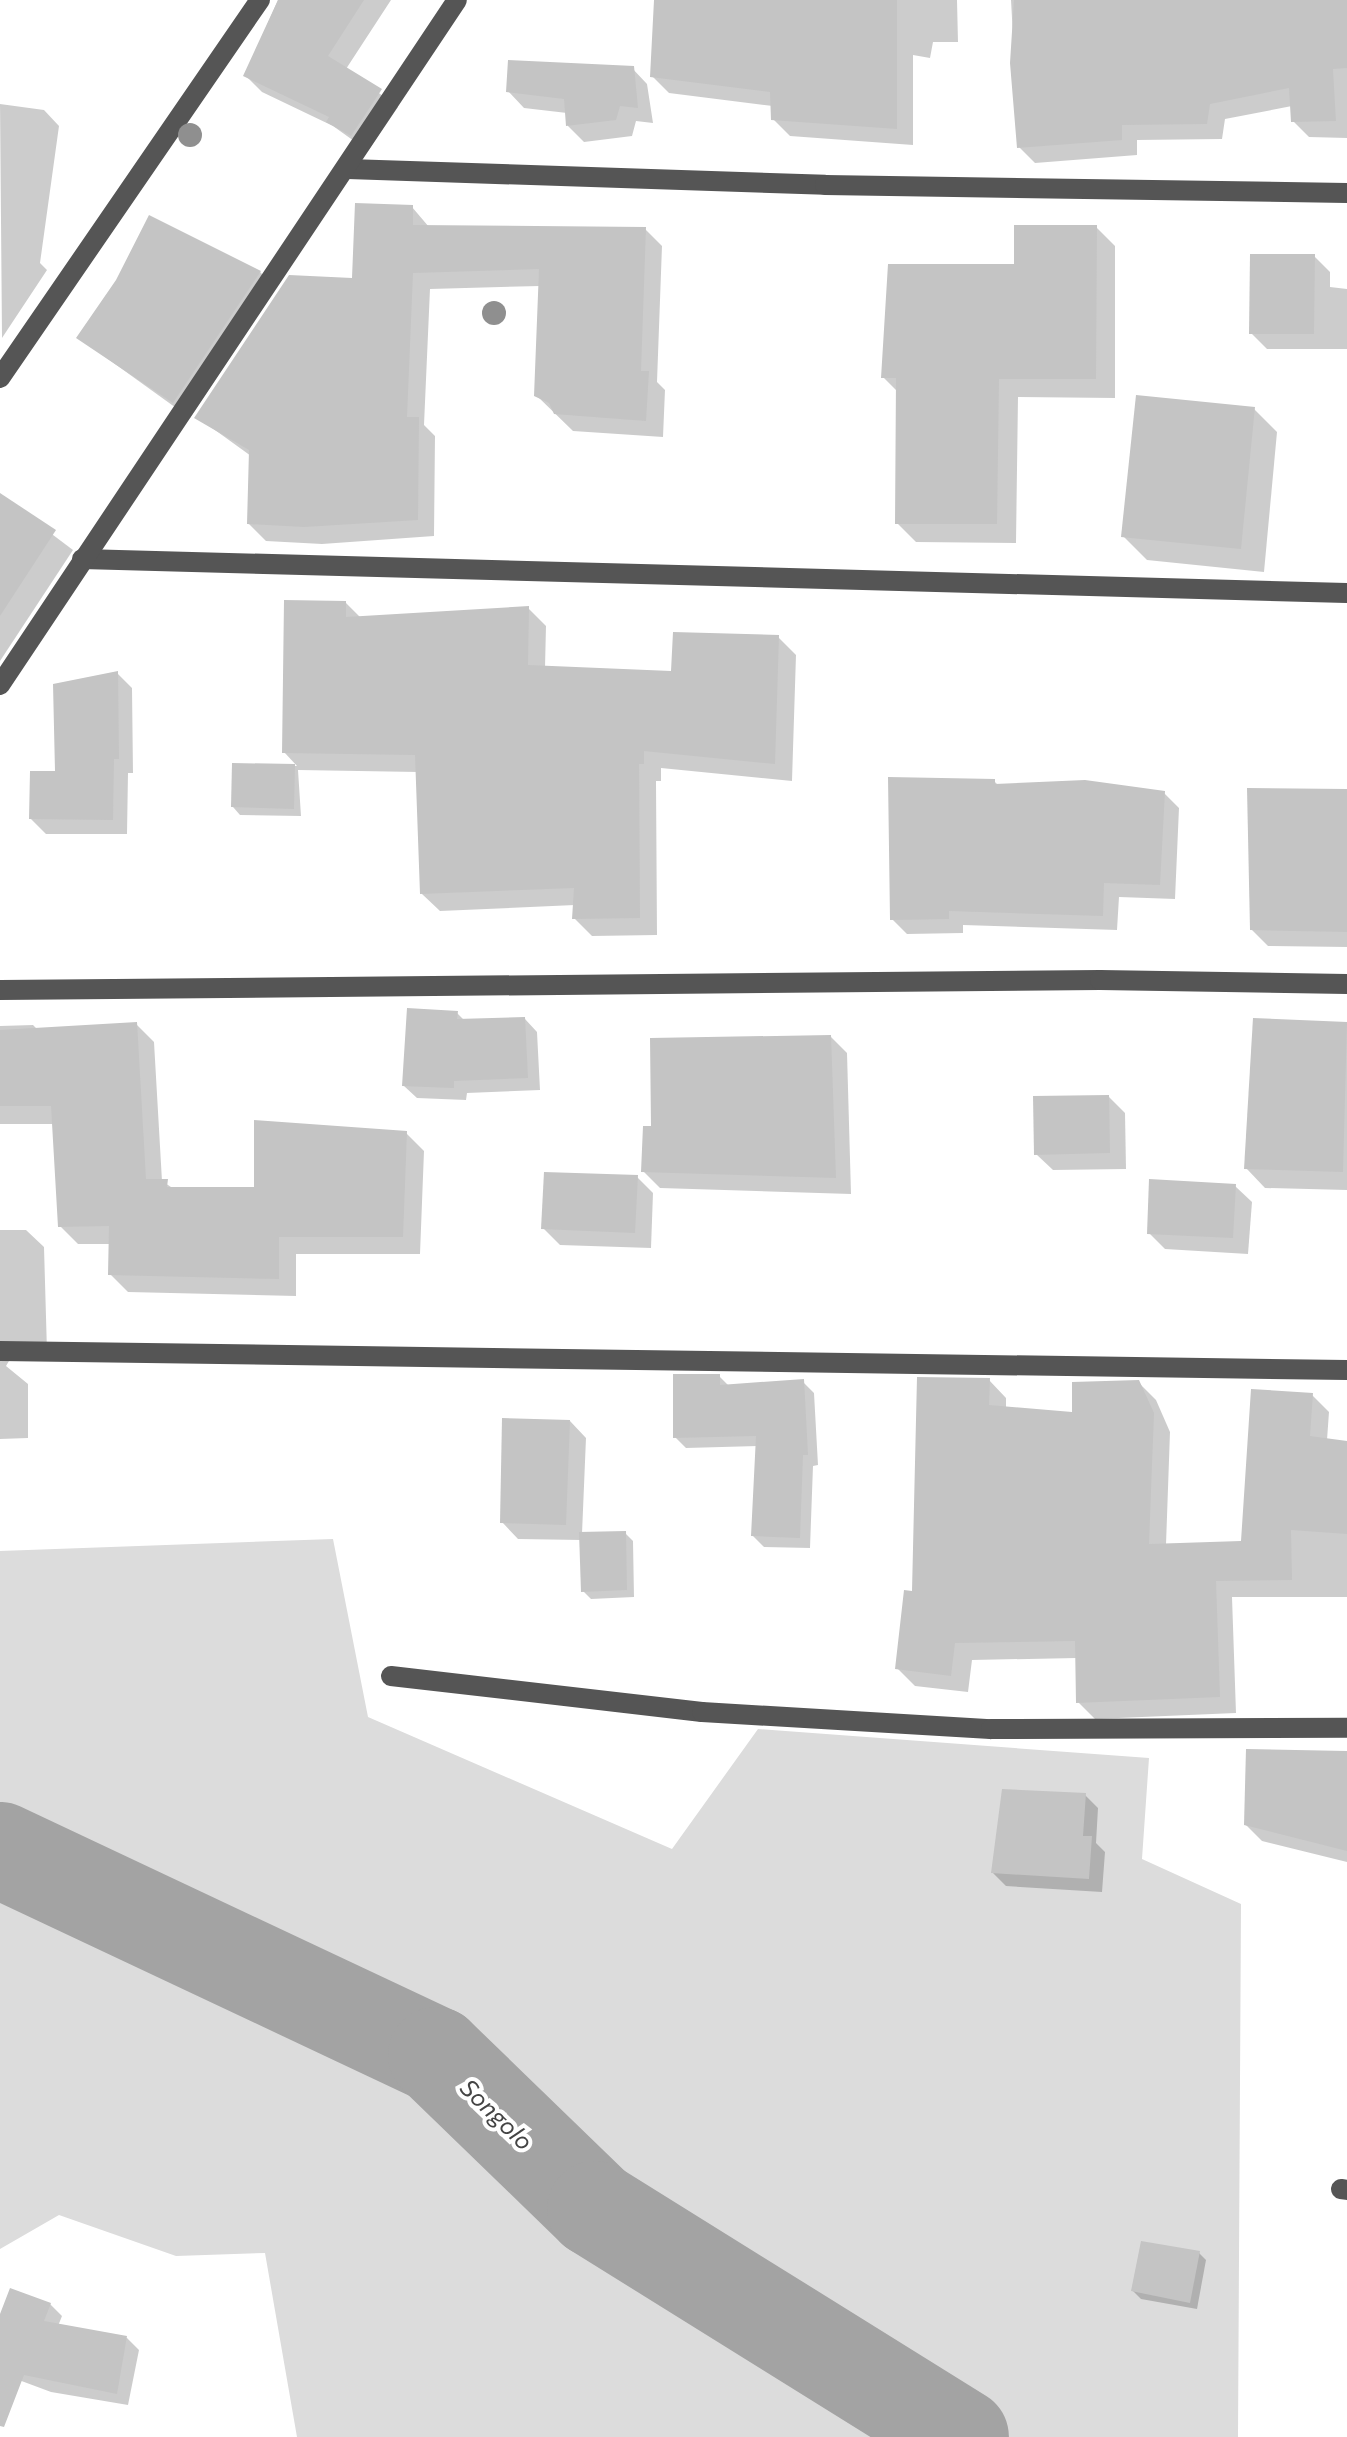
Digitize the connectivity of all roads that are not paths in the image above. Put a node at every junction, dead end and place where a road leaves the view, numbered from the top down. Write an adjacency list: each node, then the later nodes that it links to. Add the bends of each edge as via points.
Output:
1 (260, 0): 5 (street)
2 (457, 0): 3 (street)
3 (348, 169): 4 (street, via 825,185); 7 (street)
4 (1347, 193)
5 (6, 355): 6 (street)
6 (0, 378)
7 (82, 559): 8 (street); 9 (street)
8 (1347, 593)
9 (0, 685)
10 (1347, 984): 11 (street, via 1100,980)
11 (0, 990)
12 (0, 1351): 13 (street)
13 (1347, 1370)
14 (391, 1676): 15 (street, via 702,1712 991,1729)
15 (1347, 1728)

